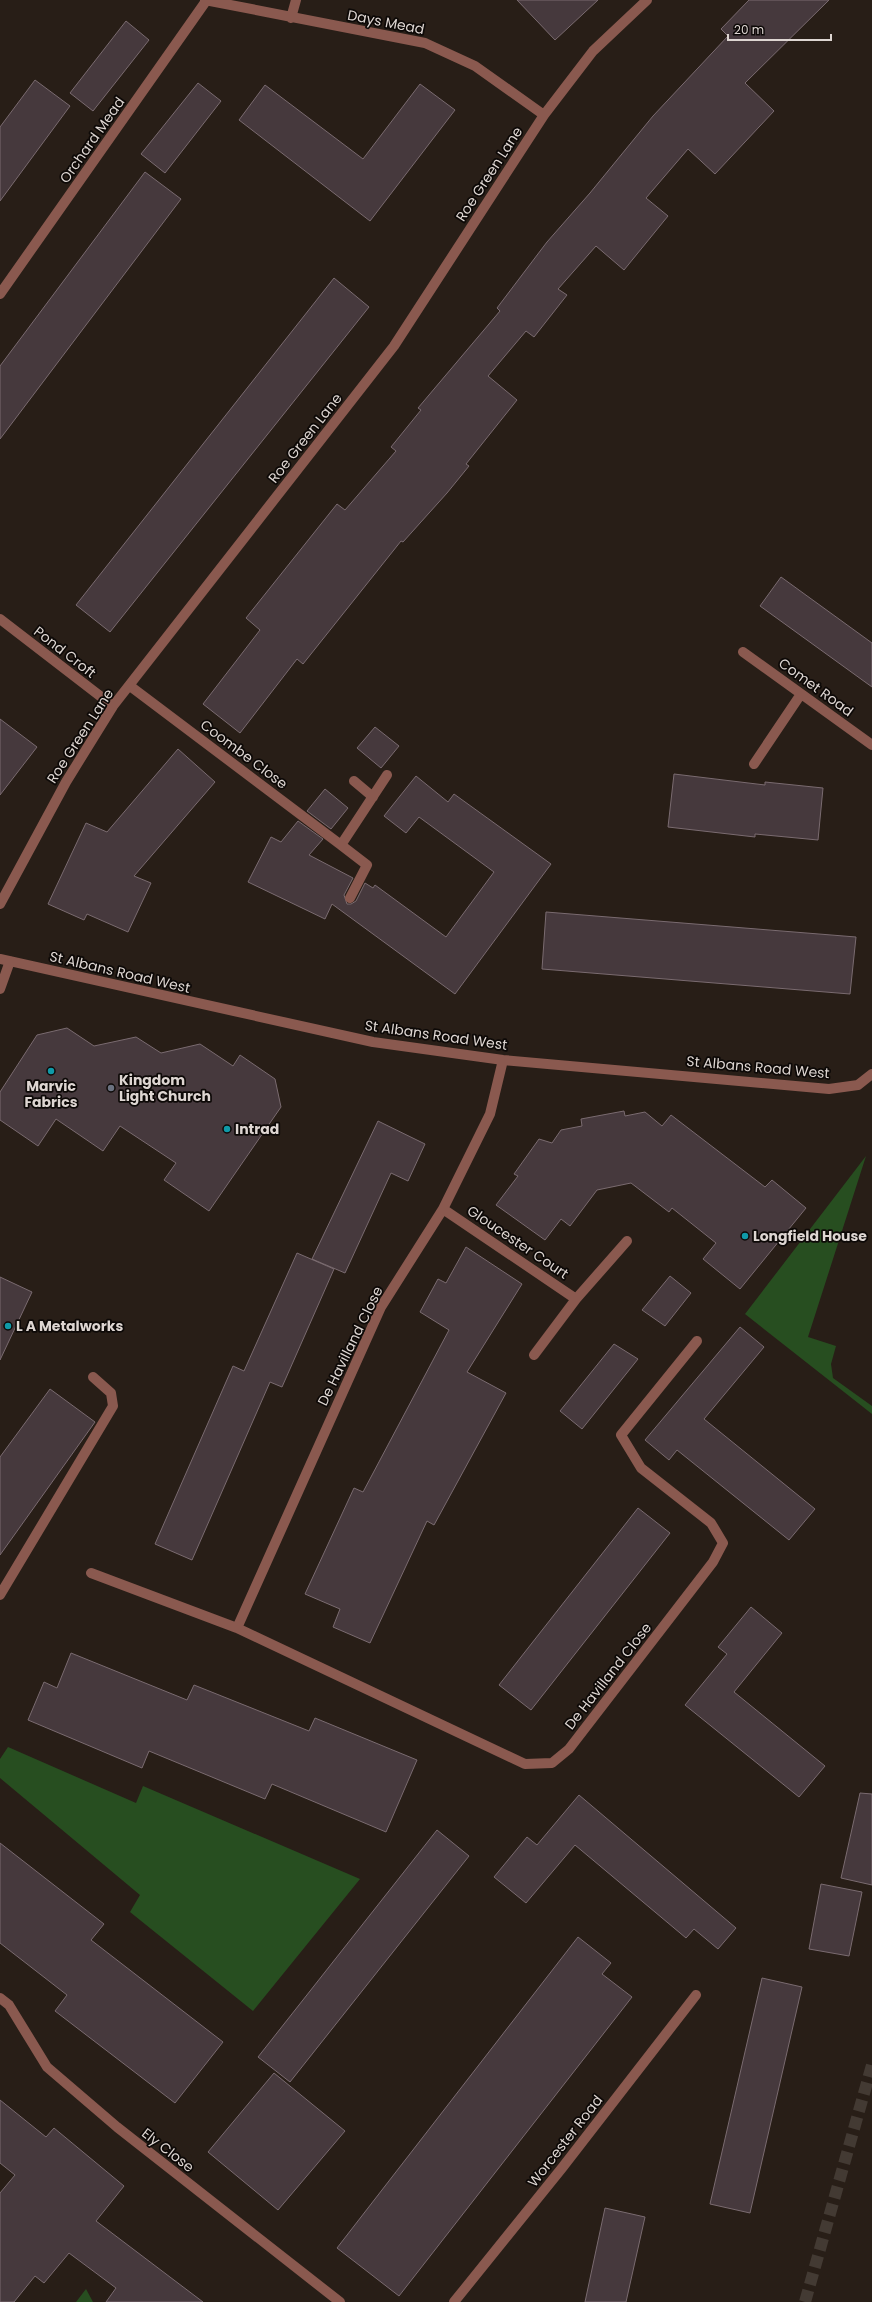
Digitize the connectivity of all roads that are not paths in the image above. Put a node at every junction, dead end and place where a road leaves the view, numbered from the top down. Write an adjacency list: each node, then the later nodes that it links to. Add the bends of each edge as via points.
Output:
1 (296, 0): 4 (street)
2 (647, 0): 5 (street, Roe Green Lane, via 593,51)
3 (206, 1): 4 (street, Days Mead); 6 (street, Orchard Mead)
4 (291, 18): 5 (street, Days Mead, via 425,43 475,66)
5 (544, 115): 9 (street, Roe Green Lane, via 394,346)
6 (0, 294)
7 (0, 619): 11 (street, Pond Croft)
8 (743, 652): 10 (street, Comet Road)
9 (130, 686): 11 (street, Roe Green Lane); 17 (street, Coombe Close)
10 (801, 694): 12 (street, Comet Road); 13 (street)
11 (113, 706): 19 (street, Roe Green Lane, via 66,782)
12 (872, 745)
13 (754, 764)
14 (387, 775): 16 (street)
15 (354, 781): 16 (street)
16 (373, 797): 17 (street)
17 (341, 845): 18 (street, Coombe Close, via 367,865)
18 (350, 898)
19 (0, 904)
20 (5, 960): 21 (street); 22 (street, St Albans Road West, via 373,1042)
21 (0, 989)
22 (503, 1060): 23 (street, St Albans Road West, via 829,1089 858,1085); 24 (street, De Havilland Close, via 490,1114)
23 (872, 1074)
24 (443, 1209): 26 (street, Gloucester Court); 32 (street, De Havilland Close, via 381,1307)
25 (627, 1241): 26 (street)
26 (576, 1299): 28 (street)
27 (697, 1341): 32 (street, De Havilland Close, via 621,1435 641,1468 711,1523 723,1543 714,1562 606,1702 569,1749 552,1763 525,1764)
28 (534, 1355)
29 (93, 1378): 31 (street, via 111,1393 113,1406)
30 (91, 1574): 32 (street, De Havilland Close)
31 (0, 1595)
32 (237, 1628)
33 (696, 1996): 36 (street, Worcester Road)
34 (0, 1998): 35 (street, Ely Close, via 9,2005 47,2067 116,2127)
35 (340, 2302)
36 (454, 2302)

